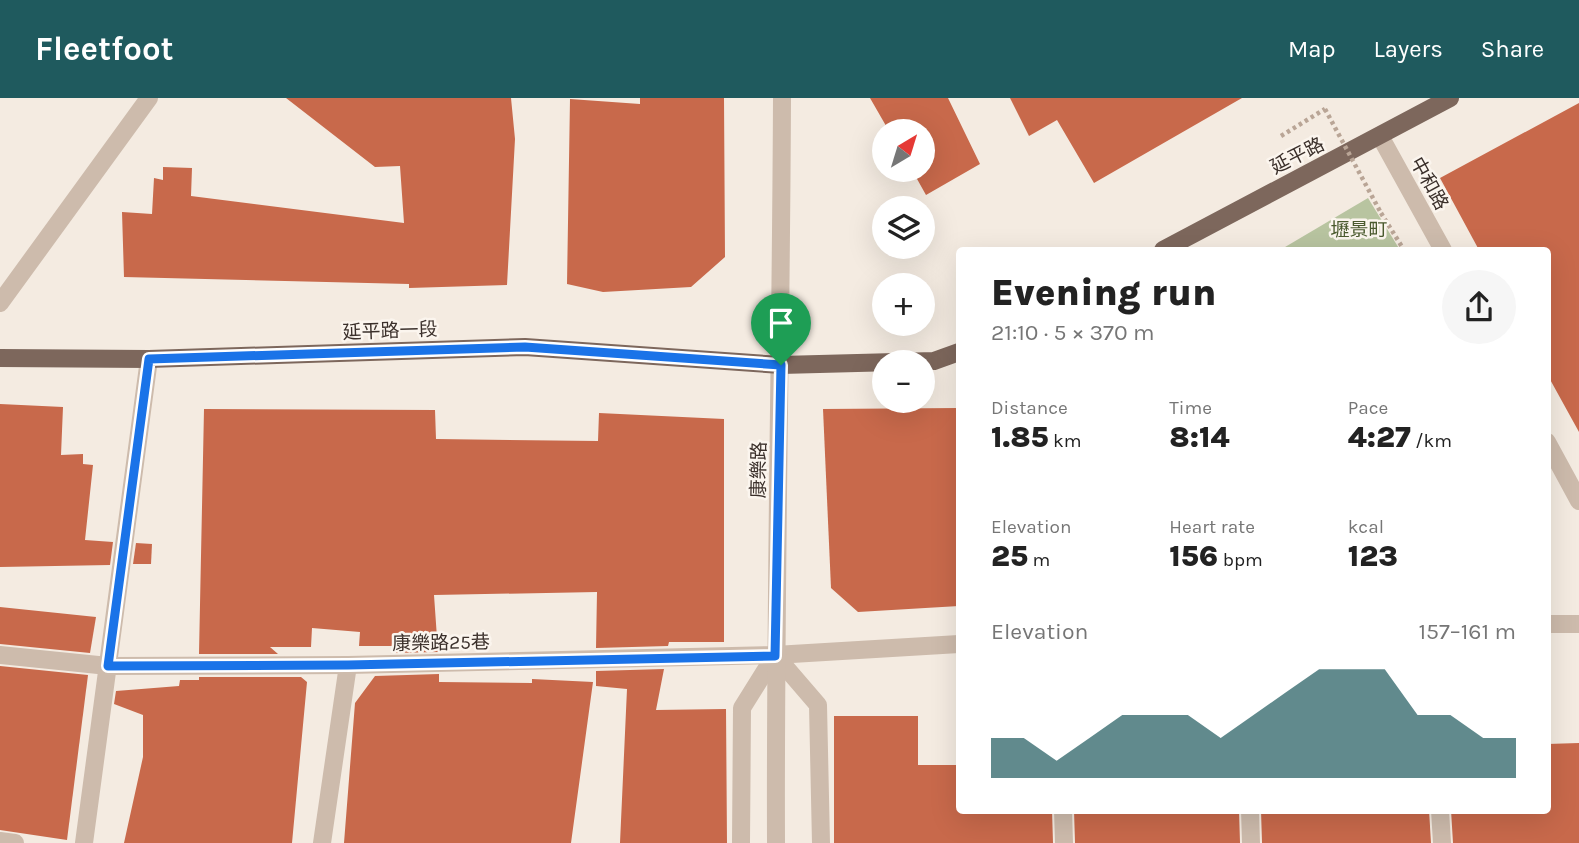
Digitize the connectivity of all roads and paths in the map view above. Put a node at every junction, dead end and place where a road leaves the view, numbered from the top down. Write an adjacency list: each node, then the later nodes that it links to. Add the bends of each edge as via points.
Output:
1 (149, 98): 9 (street)
2 (782, 98): 13 (street, 康樂路)
3 (1450, 98): 5 (main road, 延平路)
4 (1281, 136): 7 (path, bridge, via 1325,109)
5 (1380, 136): 6 (main road, 延平路); 8 (street, 中和路)
6 (1169, 247)
7 (1402, 247)
8 (1441, 247)
9 (0, 303)
10 (956, 353): 13 (main road, via 934,360)
11 (0, 358): 12 (main road, 延平路一段)
12 (149, 359): 13 (main road, 延平路一段, via 525,347); 22 (street)
13 (781, 365): 20 (street, 康樂路)
14 (1551, 449): 15 (street)
15 (1579, 500)
16 (1551, 624): 17 (street)
17 (1579, 624)
18 (956, 644): 20 (street, 康樂路25巷)
19 (0, 655): 22 (street, 康樂路25巷)
20 (775, 656): 21 (street, 康樂路25巷); 30 (street, via 742,708); 31 (street, 康樂路); 32 (street, via 818,705)
21 (348, 665): 22 (street, 康樂路25巷); 29 (street)
22 (108, 666): 28 (street)
23 (1063, 814): 33 (street)
24 (1251, 814): 34 (street)
25 (1440, 814): 35 (street)
26 (0, 841): 27 (street)
27 (15, 843)
28 (84, 843)
29 (322, 843)
30 (741, 843)
31 (776, 843)
32 (821, 843)
33 (1063, 843)
34 (1251, 843)
35 (1441, 843)

